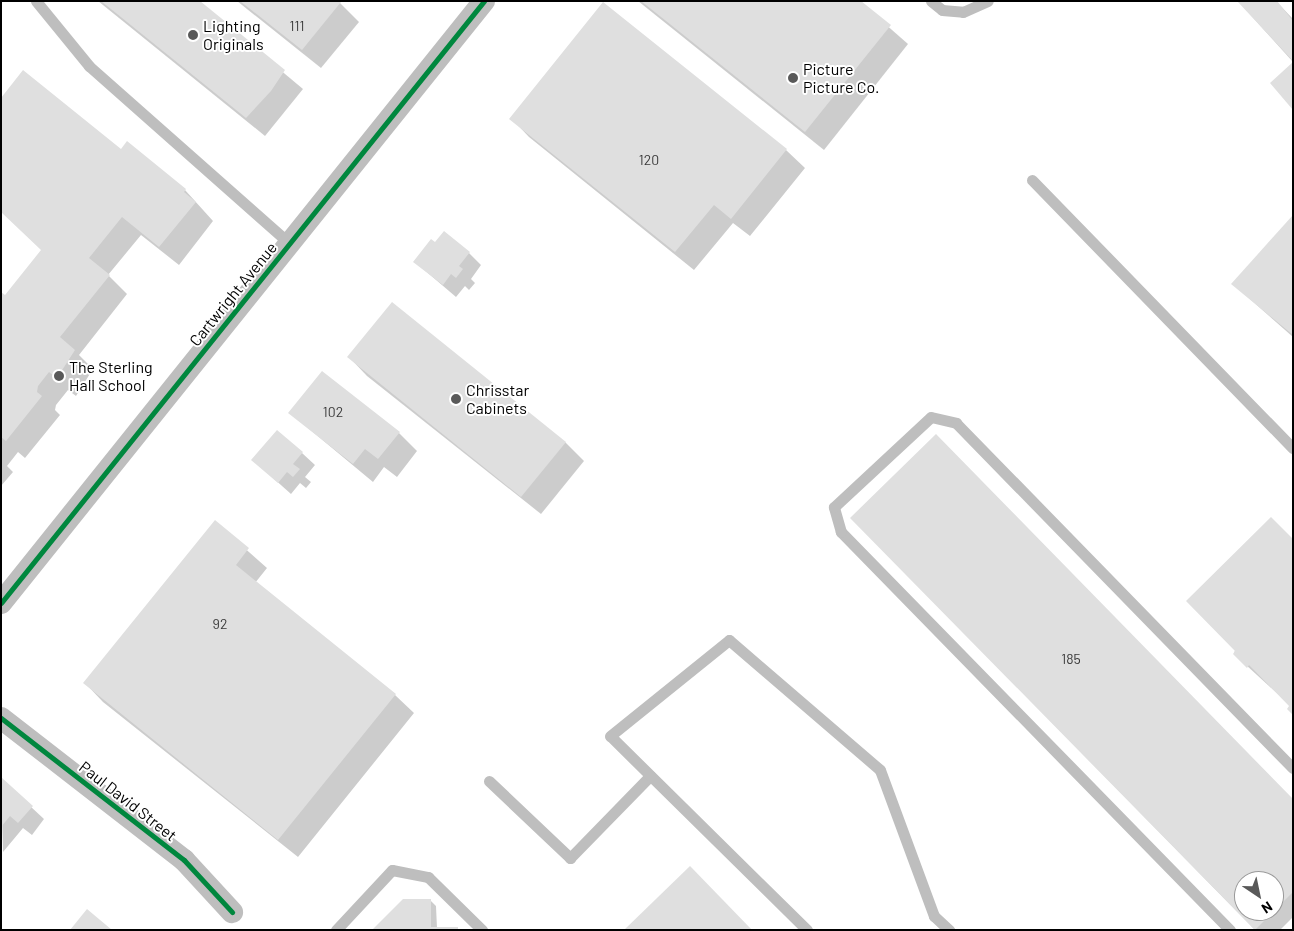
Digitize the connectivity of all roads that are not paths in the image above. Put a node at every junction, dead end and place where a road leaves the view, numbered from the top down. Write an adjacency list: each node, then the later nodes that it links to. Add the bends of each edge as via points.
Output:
1 (36, 1): 6 (lane, via 88,66)
2 (484, 1): 6 (street, Cartwright Avenue)
3 (931, 1): 4 (lane, via 942,10 963,12)
4 (988, 1)
5 (1032, 180): 7 (lane)
6 (290, 244): 8 (street, Cartwright Avenue)
7 (1293, 448)
8 (1, 603)
9 (1, 718): 13 (street, Paul David Street, via 184,860)
10 (1293, 768): 18 (lane, via 956,423 931,417 834,507 841,532)
11 (650, 776): 12 (lane, via 570,858); 16 (lane); 17 (lane, via 610,736 730,640 880,770 934,916)
12 (489, 781)
13 (232, 912)
14 (336, 930): 15 (lane, via 392,870 428,878)
15 (482, 930)
16 (807, 930)
17 (950, 930)
18 (1230, 930)

